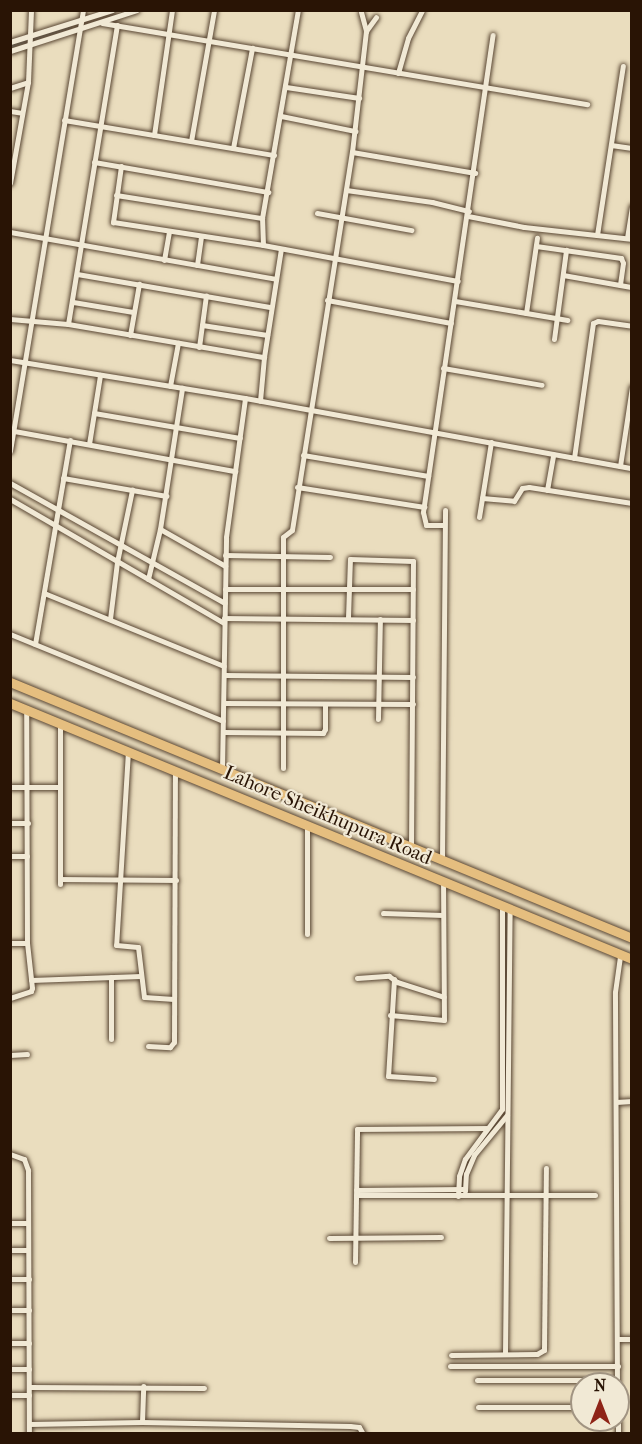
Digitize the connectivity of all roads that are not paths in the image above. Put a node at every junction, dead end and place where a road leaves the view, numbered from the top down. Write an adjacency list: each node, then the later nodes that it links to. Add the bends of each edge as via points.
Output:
1 (31, 10): 18 (street)
2 (83, 10): 11 (street)
3 (112, 10): 11 (street)
4 (137, 10): 12 (street)
5 (172, 10): 16 (street)
6 (214, 10): 19 (street)
7 (298, 10): 24 (street)
8 (422, 10): 27 (street, via 408,38)
9 (361, 12): 15 (street)
10 (376, 17): 15 (street)
11 (82, 20): 14 (street); 18 (street)
12 (102, 23): 13 (street); 14 (street)
13 (117, 25): 16 (street); 38 (street)
14 (81, 29): 21 (street); 37 (street)
15 (366, 31): 26 (street)
16 (169, 34): 19 (street); 40 (street)
17 (493, 35): 29 (street)
18 (30, 36): 20 (street); 21 (street)
19 (210, 41): 22 (street); 41 (street)
20 (10, 42)
21 (29, 45): 23 (street); 28 (street)
22 (252, 48): 24 (street); 43 (street)
23 (10, 51)
24 (291, 56): 26 (street); 30 (street)
25 (623, 66): 42 (street)
26 (362, 67): 27 (street); 32 (street)
27 (398, 73): 29 (street)
28 (28, 82): 31 (street); 35 (street)
29 (488, 86): 33 (street); 50 (street)
30 (286, 87): 32 (street); 36 (street)
31 (10, 88)
32 (359, 98): 39 (street)
33 (587, 104)
34 (10, 111): 35 (street)
35 (22, 113): 45 (street)
36 (281, 116): 39 (street); 47 (street)
37 (64, 120): 38 (street); 66 (street)
38 (100, 126): 40 (street); 48 (street)
39 (355, 131): 46 (street)
40 (154, 135): 41 (street)
41 (191, 141): 43 (street)
42 (611, 145): 44 (street); 63 (street)
43 (233, 148): 47 (street)
44 (632, 148)
45 (13, 150): 51 (street)
46 (352, 152): 50 (street); 52 (street)
47 (274, 155): 53 (street)
48 (94, 162): 49 (street); 69 (street)
49 (121, 166): 53 (street); 54 (street)
50 (475, 172): 57 (street)
51 (11, 179)
52 (346, 190): 57 (street, via 425,201); 58 (street)
53 (268, 192): 59 (street)
54 (116, 195): 59 (street); 62 (street, via 113,222)
55 (632, 206): 67 (street)
56 (317, 213): 58 (street)
57 (469, 213): 63 (street, via 524,227); 79 (street)
58 (342, 217): 60 (street); 73 (street)
59 (262, 218): 68 (street)
60 (411, 230)
61 (10, 232): 66 (street)
62 (169, 232): 64 (street); 74 (street)
63 (597, 235): 67 (street)
64 (201, 236): 68 (street); 75 (street)
65 (537, 238): 70 (street)
66 (45, 239): 69 (street); 92 (street)
67 (629, 239)
68 (262, 245): 71 (street)
69 (82, 246): 74 (street); 76 (street)
70 (536, 246): 72 (street); 89 (street)
71 (281, 249): 73 (street); 78 (street)
72 (566, 250): 77 (street); 81 (street, via 621,258)
73 (333, 258): 79 (street); 84 (street)
74 (164, 260): 75 (street)
75 (197, 265): 78 (street)
76 (77, 274): 80 (street); 86 (street)
77 (563, 275): 81 (street); 90 (street)
78 (276, 279): 87 (street)
79 (458, 281): 85 (street)
80 (139, 284): 83 (street); 88 (street)
81 (620, 285): 82 (street)
82 (631, 286)
83 (206, 295): 87 (street); 96 (street)
84 (327, 300): 94 (street); 114 (street)
85 (454, 301): 89 (street); 94 (street)
86 (73, 302): 88 (street); 95 (street)
87 (271, 307): 99 (street)
88 (133, 312): 98 (street)
89 (526, 313): 90 (street)
90 (557, 318): 93 (street); 100 (street)
91 (10, 319): 92 (street)
92 (33, 320): 95 (street); 105 (street)
93 (567, 320)
94 (451, 323): 106 (street)
95 (68, 324): 98 (street)
96 (202, 325): 99 (street); 102 (street)
97 (632, 326): 126 (street, via 598,321 593,324)
98 (130, 335): 101 (street)
99 (267, 335): 103 (street)
100 (554, 339)
101 (178, 343): 102 (street); 109 (street)
102 (199, 347): 103 (street)
103 (264, 357): 113 (street)
104 (10, 360): 105 (street)
105 (24, 362): 107 (street); 117 (street)
106 (443, 368): 108 (street); 118 (street)
107 (100, 375): 109 (street); 115 (street)
108 (542, 385)
109 (170, 386): 111 (street)
110 (632, 387): 128 (street)
111 (182, 388): 112 (street); 116 (street)
112 (245, 398): 113 (street); 119 (street)
113 (260, 401): 114 (street)
114 (310, 410): 118 (street); 124 (street)
115 (94, 413): 116 (street); 122 (street)
116 (176, 425): 119 (street); 127 (street)
117 (14, 431): 120 (street); 123 (street)
118 (435, 432): 121 (street); 131 (street)
119 (240, 438): 130 (street)
120 (70, 441): 122 (street); 132 (street)
121 (491, 442): 125 (street); 138 (street)
122 (90, 444): 127 (street)
123 (10, 452)
124 (303, 455): 131 (street); 134 (street)
125 (553, 455): 126 (street); 136 (street)
126 (574, 458): 128 (street)
127 (171, 460): 130 (street); 137 (street)
128 (620, 466): 129 (street)
129 (632, 468)
130 (235, 471): 149 (street)
131 (428, 476): 141 (street)
132 (63, 478): 135 (street); 142 (street)
133 (10, 483): 142 (street)
134 (297, 487): 141 (street); 150 (street, via 292,530 284,537)
135 (132, 490): 137 (street); 148 (street)
136 (547, 490): 138 (street, via 524,488 510,502); 140 (street)
137 (166, 496): 147 (street)
138 (482, 498): 144 (street)
139 (10, 499): 145 (street)
140 (632, 503)
141 (424, 507): 146 (street, via 426,525)
142 (58, 509): 145 (street); 148 (street)
143 (445, 510): 146 (street)
144 (479, 517)
145 (55, 524): 152 (street); 160 (street)
146 (444, 525): 201 (street)
147 (160, 529): 153 (street); 154 (street)
148 (122, 547): 152 (street); 153 (street)
149 (225, 555): 150 (street); 154 (street)
150 (284, 556): 151 (street); 156 (street)
151 (330, 557)
152 (117, 562): 155 (street); 164 (street)
153 (152, 564): 155 (street); 161 (street)
154 (225, 566): 157 (street)
155 (148, 579): 166 (street)
156 (284, 588): 157 (street); 158 (street); 162 (street)
157 (225, 589): 161 (street)
158 (349, 589): 159 (street); 159 (street, via 351,558 412,560); 163 (street)
159 (413, 589): 167 (street)
160 (44, 593): 164 (street); 169 (street)
161 (225, 603): 166 (street)
162 (284, 618): 163 (street); 166 (street); 172 (street)
163 (348, 618): 165 (street)
164 (110, 619): 170 (street)
165 (380, 619): 167 (street); 173 (street)
166 (224, 620): 170 (street)
167 (413, 620): 174 (street)
168 (10, 634): 169 (street)
169 (35, 644): 184 (street)
170 (224, 666): 171 (street)
171 (224, 675): 172 (street); 177 (street)
172 (283, 675): 173 (street); 178 (street)
173 (379, 676): 174 (street); 180 (street)
174 (413, 677): 181 (street)
175 (10, 682): 191 (highway, Lahore Sheikhupura Road)
176 (10, 703): 182 (highway, Lahore Sheikhupura Road)
177 (224, 703): 178 (street); 184 (street)
178 (283, 704): 179 (street); 187 (street)
179 (325, 704): 180 (street); 187 (street, via 324,732)
180 (378, 704): 181 (street); 183 (street)
181 (413, 704): 198 (street)
182 (26, 709): 185 (highway, Lahore Sheikhupura Road); 192 (street)
183 (378, 718)
184 (223, 721): 186 (street)
185 (60, 723): 188 (highway, Lahore Sheikhupura Road); 194 (street)
186 (223, 732): 187 (street); 191 (street)
187 (283, 733): 189 (street)
188 (128, 751): 190 (highway, Lahore Sheikhupura Road); 203 (street)
189 (283, 768)
190 (175, 770): 197 (highway, Lahore Sheikhupura Road); 202 (street)
191 (222, 772): 198 (highway, Lahore Sheikhupura Road)
192 (26, 786): 193 (street); 194 (street); 196 (street)
193 (10, 787)
194 (59, 787): 203 (street, via 60,881)
195 (10, 823): 196 (street)
196 (28, 823): 200 (street)
197 (307, 825): 204 (highway, Lahore Sheikhupura Road); 208 (street)
198 (411, 848): 201 (highway, Lahore Sheikhupura Road)
199 (10, 856): 200 (street)
200 (27, 856): 211 (street)
201 (442, 861): 209 (highway, Lahore Sheikhupura Road)
202 (176, 880): 203 (street); 221 (street)
203 (121, 881): 214 (street, via 116,945 138,947)
204 (442, 882): 205 (highway, Lahore Sheikhupura Road); 207 (street)
205 (506, 908): 212 (highway, Lahore Sheikhupura Road); 230 (street); 231 (street, via 502,1106)
206 (383, 913): 207 (street)
207 (443, 915): 219 (street)
208 (307, 934)
209 (632, 938)
210 (10, 943): 211 (street)
211 (27, 944): 218 (street)
212 (620, 955): 213 (highway, Lahore Sheikhupura Road); 229 (street, via 615,977)
213 (632, 959)
214 (141, 976): 215 (street); 221 (street, via 144,997)
215 (111, 977): 218 (street); 223 (street)
216 (357, 978): 217 (street)
217 (394, 979): 219 (street); 222 (street)
218 (30, 980): 220 (street, via 31,991)
219 (444, 997): 222 (street, via 443,1021)
220 (10, 998)
221 (174, 999): 224 (street, via 173,1045)
222 (390, 1015): 227 (street, via 388,1077)
223 (111, 1039)
224 (148, 1046)
225 (27, 1054): 226 (street)
226 (10, 1055)
227 (434, 1079)
228 (632, 1101): 229 (street)
229 (616, 1102): 252 (street)
230 (508, 1113): 235 (street, via 474,1155 466,1174); 237 (street)
231 (487, 1128): 234 (street, via 358,1128); 236 (street, via 463,1162)
232 (10, 1155): 241 (street, via 22,1158 27,1166)
233 (546, 1168): 238 (street)
234 (356, 1192): 236 (street); 244 (street)
235 (465, 1192): 236 (street); 237 (street)
236 (458, 1193)
237 (507, 1195): 238 (street); 256 (street)
238 (546, 1195): 239 (street); 256 (street, via 544,1348 539,1354)
239 (595, 1195)
240 (10, 1223): 241 (street)
241 (28, 1223): 246 (street)
242 (441, 1237): 244 (street)
243 (329, 1238): 244 (street)
244 (355, 1238): 247 (street)
245 (10, 1250): 246 (street)
246 (28, 1250): 249 (street)
247 (355, 1262)
248 (10, 1279): 249 (street)
249 (28, 1279): 251 (street)
250 (10, 1310): 251 (street)
251 (29, 1310): 255 (street)
252 (617, 1339): 253 (street); 259 (street)
253 (632, 1339)
254 (10, 1343): 255 (street)
255 (29, 1343): 261 (street)
256 (505, 1354): 257 (street)
257 (451, 1355)
258 (450, 1366): 259 (street)
259 (618, 1366): 262 (street)
260 (10, 1369): 261 (street)
261 (29, 1369): 266 (street)
262 (618, 1372)
263 (477, 1380): 264 (street)
264 (570, 1381)
265 (143, 1386): 266 (street); 267 (street); 272 (street)
266 (29, 1387): 269 (street)
267 (204, 1388)
268 (10, 1395): 269 (street)
269 (29, 1395): 273 (street)
270 (478, 1407): 271 (street)
271 (570, 1407)
272 (142, 1422): 273 (street); 275 (street, via 350,1426 359,1427)
273 (29, 1424): 274 (street)
274 (29, 1434)
275 (363, 1434)

